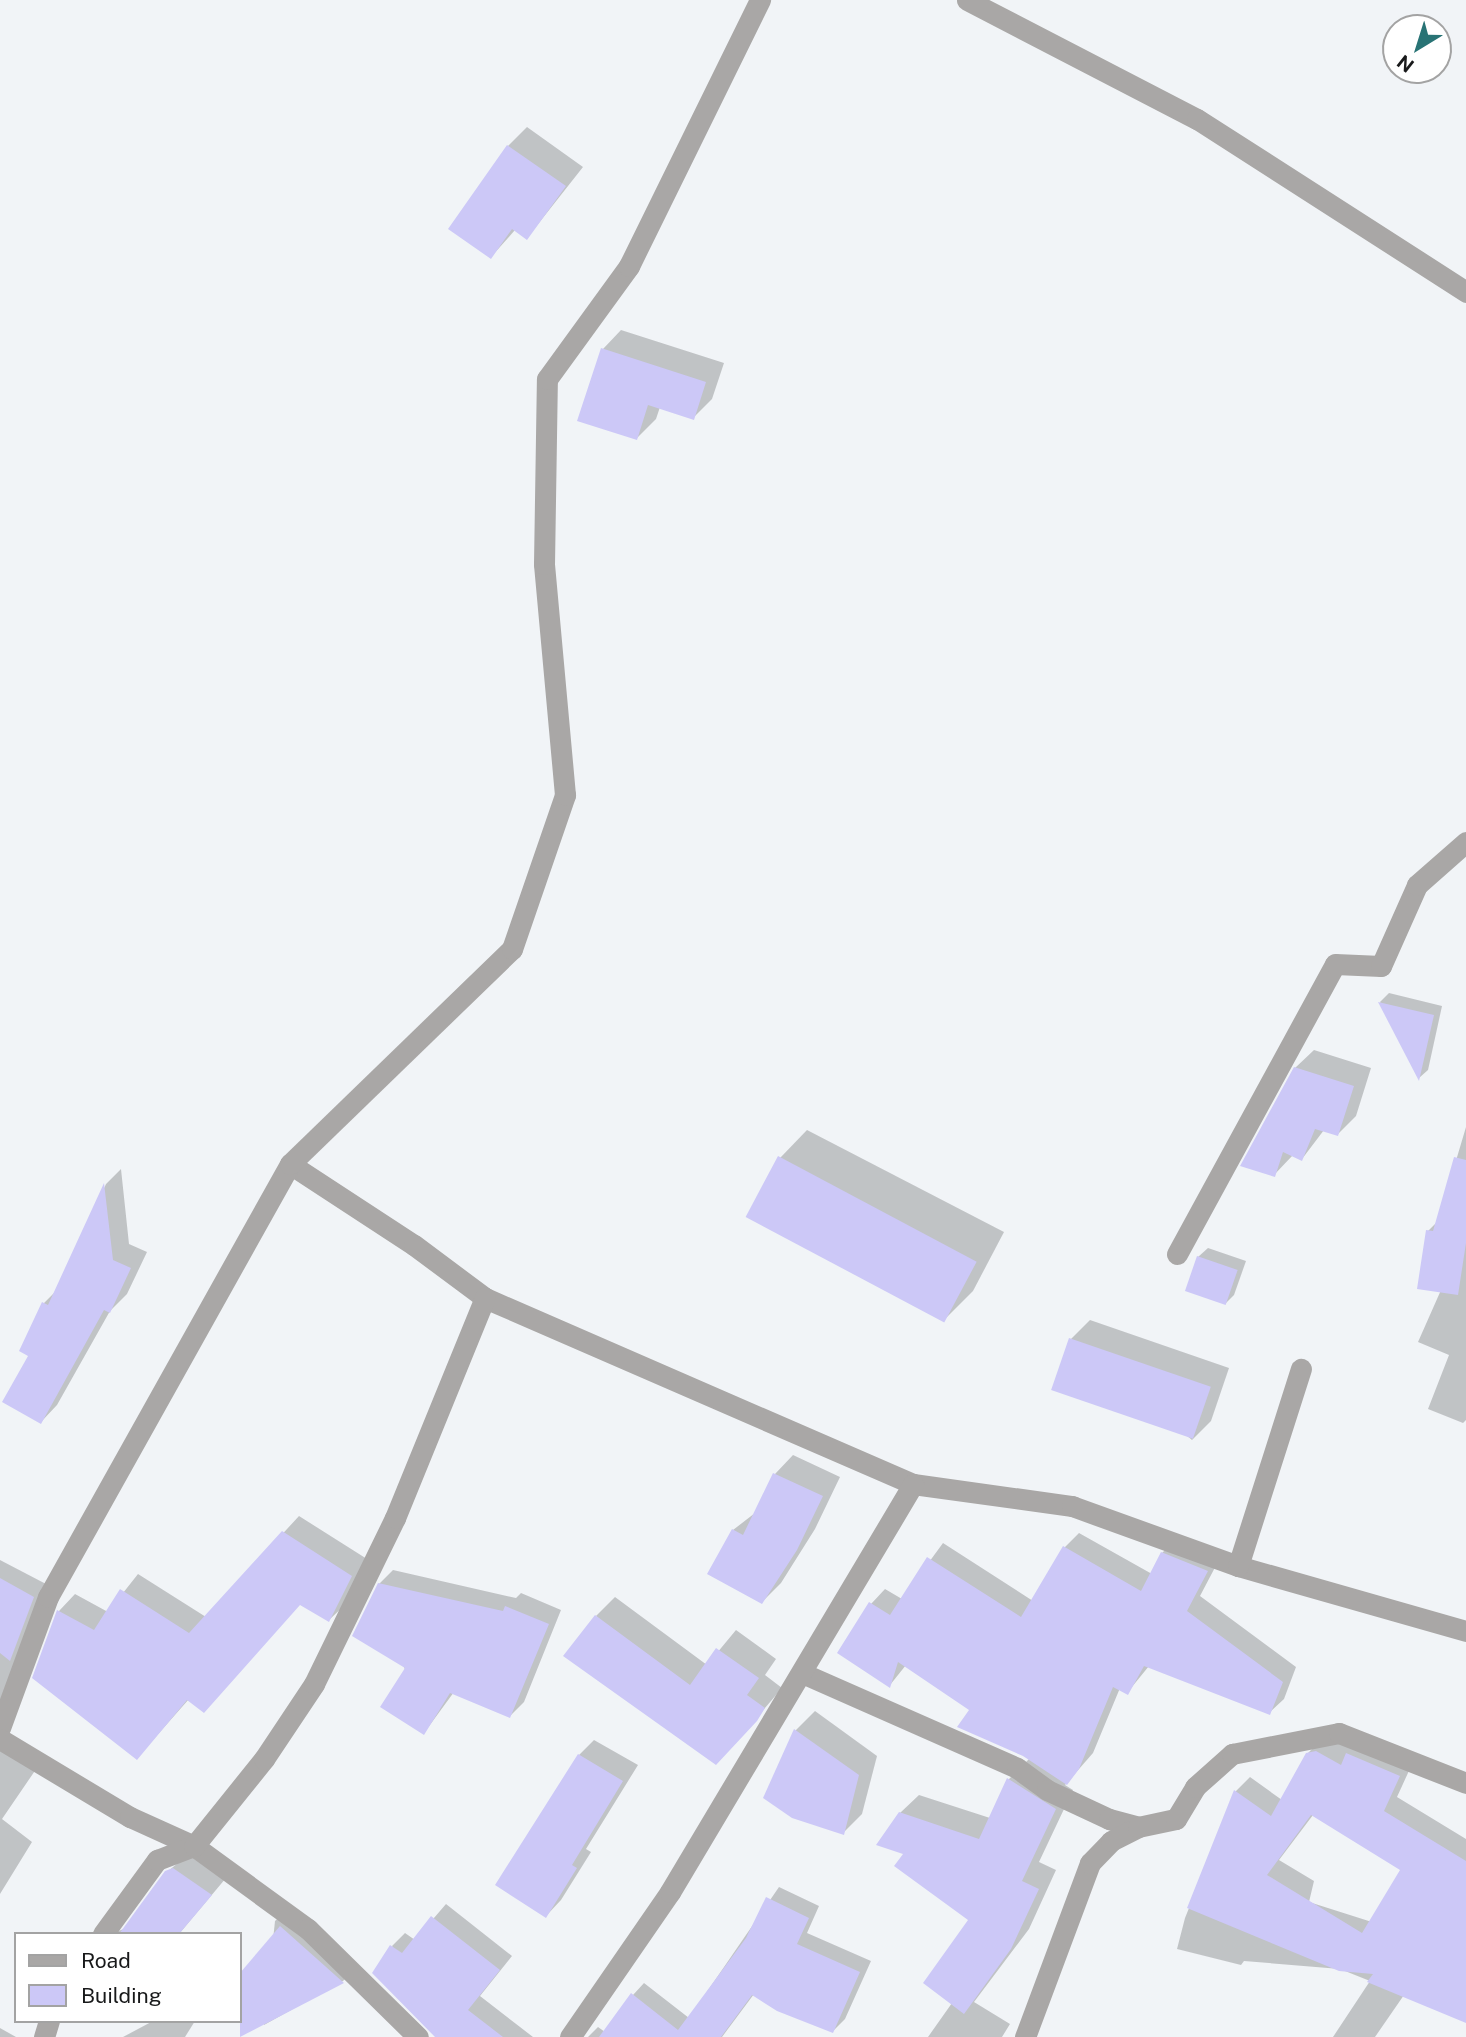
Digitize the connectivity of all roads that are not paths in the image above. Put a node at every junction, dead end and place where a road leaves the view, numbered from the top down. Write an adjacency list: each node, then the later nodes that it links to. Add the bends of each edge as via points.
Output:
1 (760, 0): 5 (street, via 629,266 547,379 544,564 565,795 512,950)
2 (967, 0): 3 (street, via 1197,119)
3 (1466, 292)
4 (1466, 842): 6 (street, via 1417,885 1381,966 1335,964)
5 (290, 1164): 7 (street); 13 (street, via 48,1597)
6 (1177, 1254)
7 (485, 1298): 9 (street); 17 (street, via 395,1518 314,1684 264,1759)
8 (1301, 1369): 10 (street)
9 (913, 1485): 10 (street, via 1072,1506); 12 (street, via 817,1639)
10 (1238, 1566): 11 (street)
11 (1466, 1630)
12 (802, 1674): 16 (street, via 1017,1768 1047,1790 1109,1819); 20 (street, via 670,1892)
13 (0, 1728)
14 (0, 1739): 17 (street, via 130,1817)
15 (1466, 1783): 16 (street, via 1339,1733 1232,1754 1195,1787 1176,1819)
16 (1138, 1827): 21 (street, via 1111,1841 1090,1863)
17 (194, 1846): 18 (street, via 157,1860); 19 (street, via 308,1929)
18 (104, 1932)
19 (418, 2037)
20 (570, 2037)
21 (1026, 2037)

